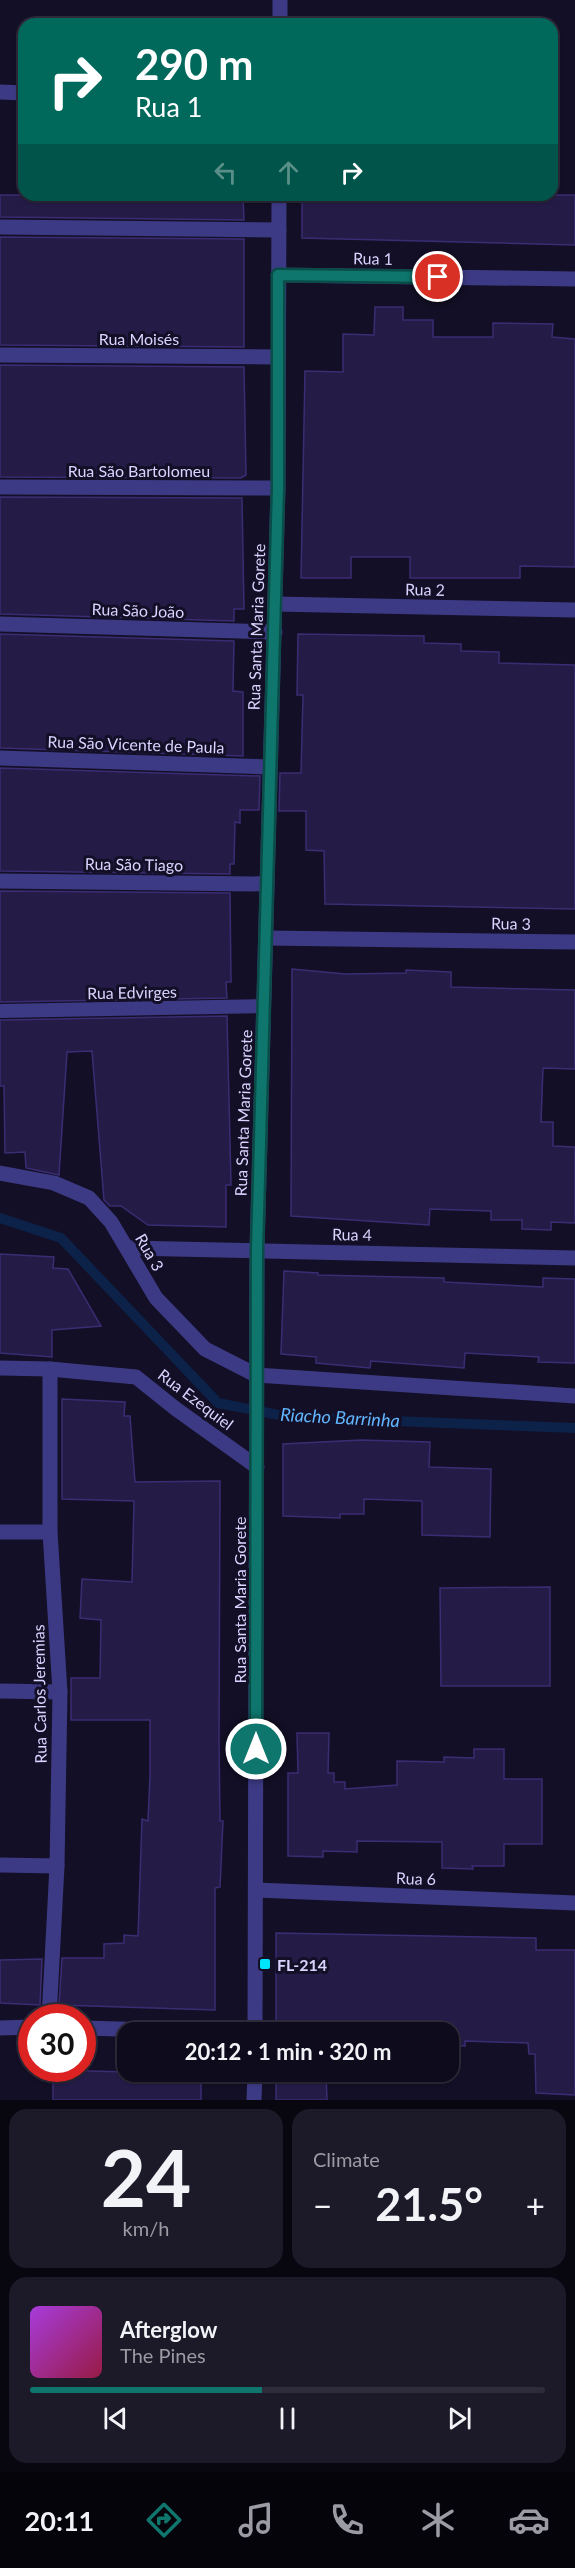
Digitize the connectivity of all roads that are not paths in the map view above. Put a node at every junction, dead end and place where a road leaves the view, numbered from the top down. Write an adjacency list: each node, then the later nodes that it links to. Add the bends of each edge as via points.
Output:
1 (280, 0): 2 (street)
2 (280, 18)
3 (0, 92): 4 (street)
4 (18, 93)
5 (279, 201): 7 (street, Rua Santa Maria Gorete)
6 (0, 227): 7 (street)
7 (279, 230): 8 (street, Rua Santa Maria Gorete)
8 (278, 275): 9 (street, Rua 1); 11 (street, Rua Santa Maria Gorete)
9 (575, 279)
10 (0, 355): 11 (street, Rua Moisés)
11 (277, 357): 13 (street, Rua Santa Maria Gorete)
12 (0, 487): 13 (street, Rua São Bartolomeu)
13 (278, 488): 14 (street, Rua Santa Maria Gorete)
14 (275, 604): 15 (street, Rua 2); 17 (street, Rua Santa Maria Gorete)
15 (575, 610)
16 (0, 624): 17 (street, Rua São João)
17 (274, 632): 19 (street, Rua Santa Maria Gorete)
18 (0, 758): 19 (street, Rua São Vicente de Paula)
19 (270, 767): 21 (street, Rua Santa Maria Gorete)
20 (0, 881): 21 (street, Rua São Tiago)
21 (267, 884): 22 (street, Rua Santa Maria Gorete)
22 (266, 938): 23 (street, Rua 3); 24 (street, Rua Santa Maria Gorete)
23 (575, 942)
24 (264, 1006): 25 (lane, Rua Edvirges); 28 (street, Rua Santa Maria Gorete)
25 (0, 1011)
26 (0, 1173): 27 (street, Rua 3, via 54,1183 89,1197)
27 (128, 1248): 28 (street, Rua 4); 32 (street, Rua 3, via 156,1298 205,1350)
28 (257, 1250): 29 (street, Rua 4); 32 (street, Rua Santa Maria Gorete)
29 (575, 1258)
30 (0, 1368): 31 (street, Rua Ezequiel)
31 (50, 1369): 34 (street, Rua Ezequiel, via 136,1377); 36 (street, Rua Carlos Jeremias)
32 (256, 1381): 33 (street); 34 (street, Rua Santa Maria Gorete)
33 (575, 1396)
34 (257, 1467): 41 (street, Rua Santa Maria Gorete)
35 (0, 1532): 36 (street)
36 (50, 1532): 38 (street, Rua Carlos Jeremias)
37 (0, 1691): 38 (street)
38 (60, 1692): 40 (street, Rua Carlos Jeremias)
39 (0, 1864): 40 (street)
40 (57, 1866): 43 (street, Rua Carlos Jeremias)
41 (256, 1890): 42 (street, Rua 6); 44 (street, Rua Santa Maria Gorete)
42 (575, 1903)
43 (50, 2004)
44 (255, 2022)
45 (0, 2028): 46 (street)
46 (18, 2028)
47 (96, 2028): 48 (street)
48 (117, 2029)
49 (255, 2082): 50 (street)
50 (254, 2100)

